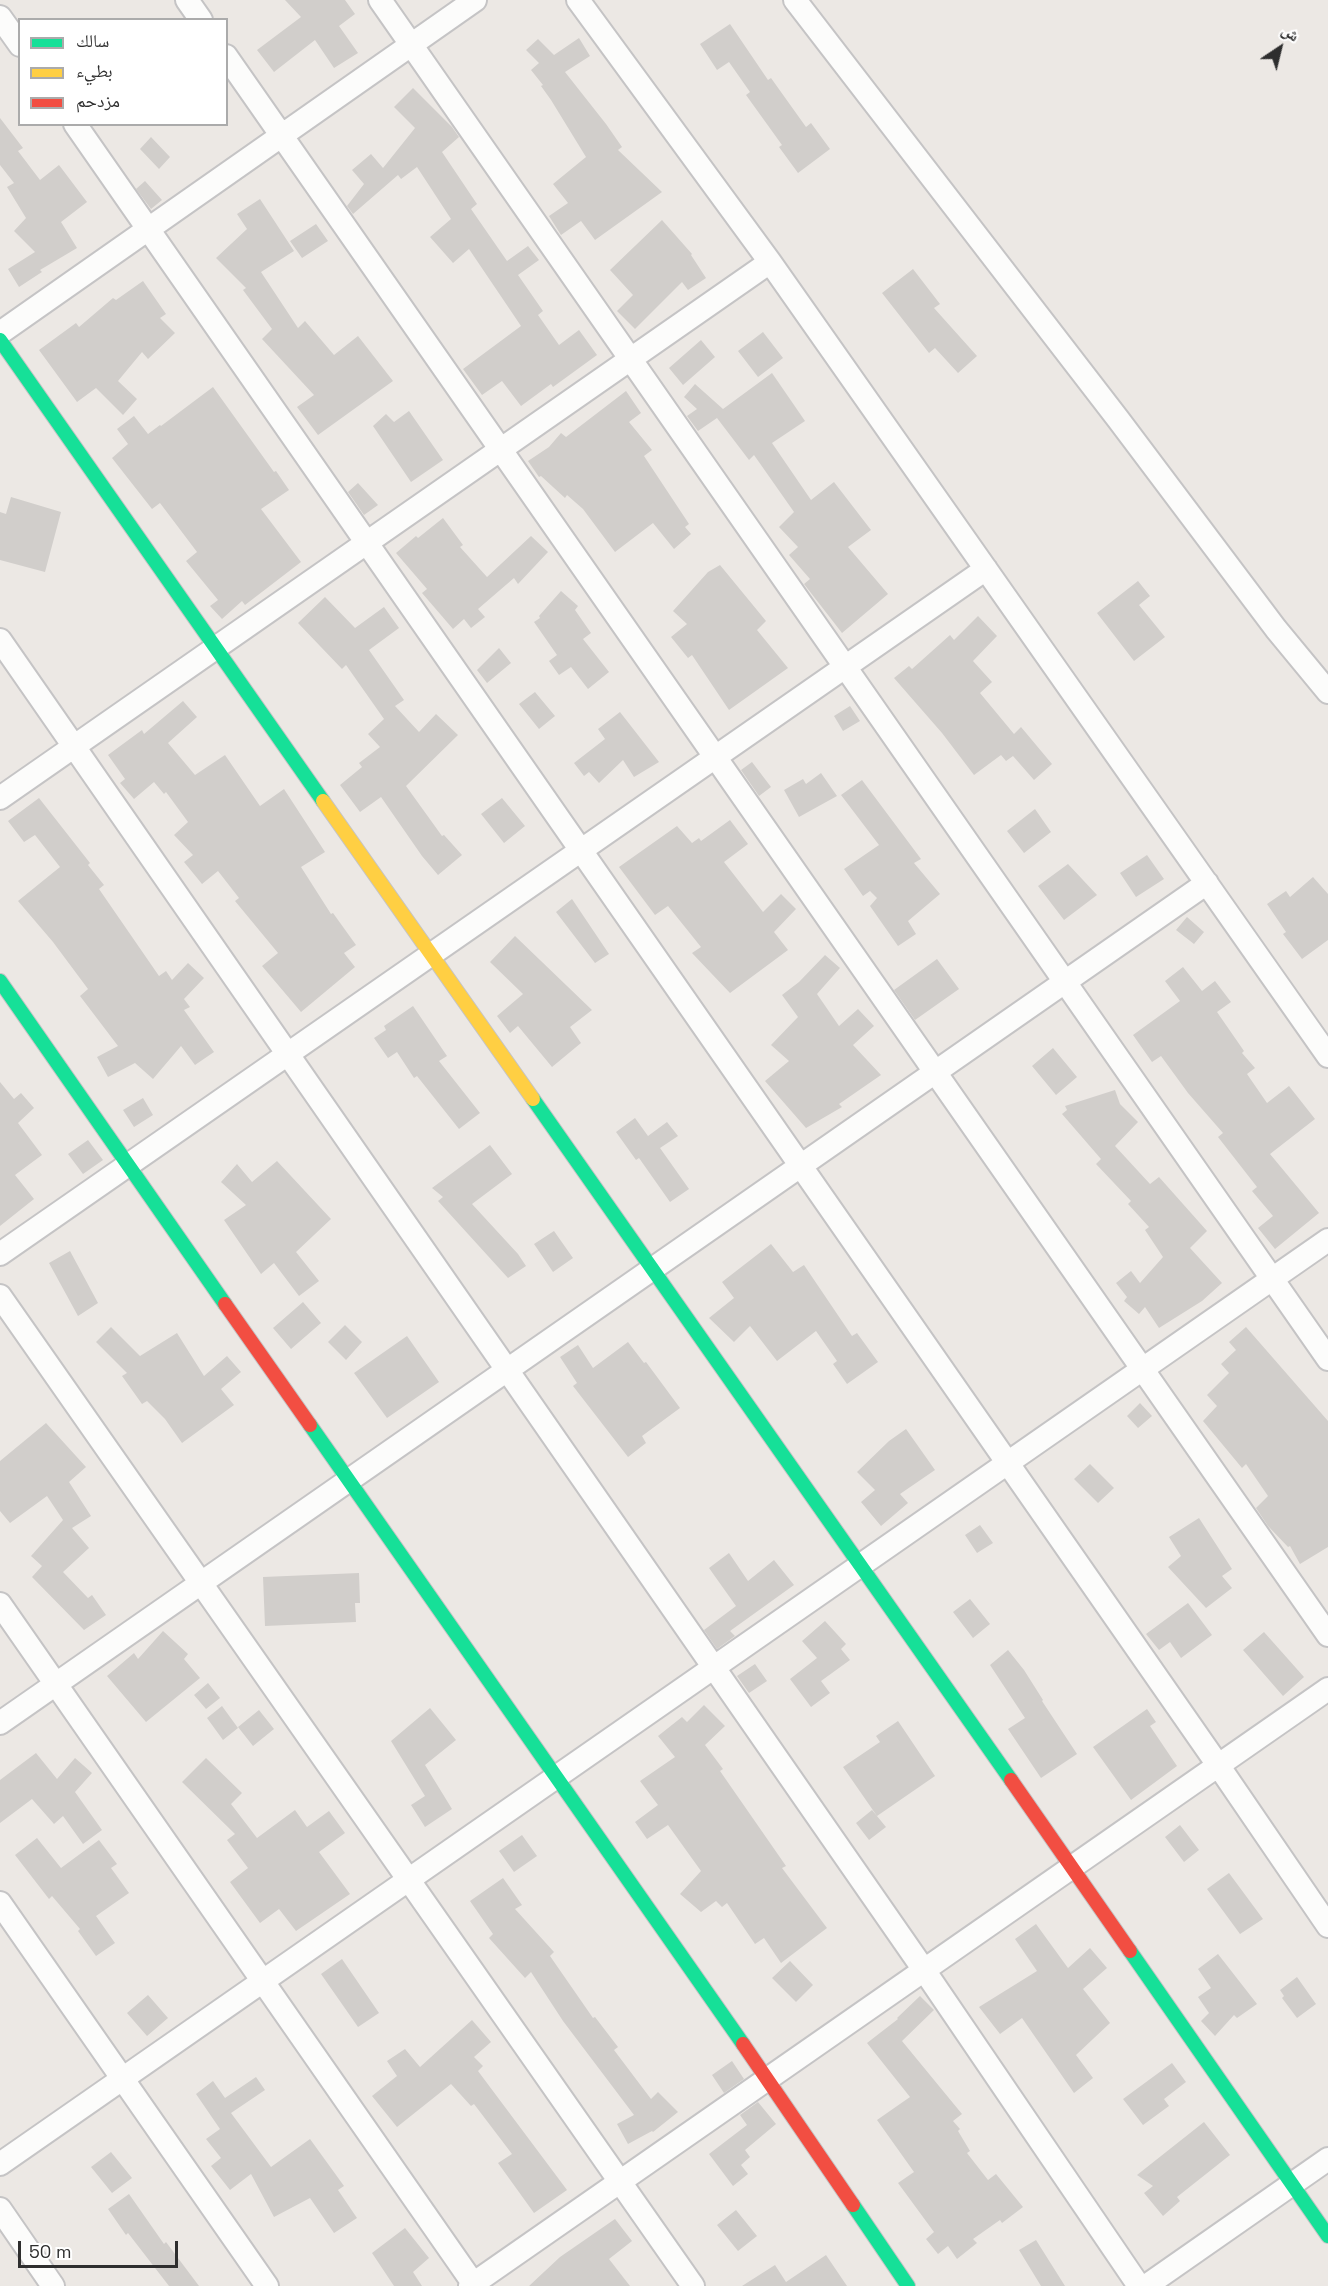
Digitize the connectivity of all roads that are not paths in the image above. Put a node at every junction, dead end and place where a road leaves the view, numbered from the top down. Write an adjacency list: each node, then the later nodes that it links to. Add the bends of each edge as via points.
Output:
1 (187, 0): 7 (street)
2 (380, 0): 9 (street)
3 (474, 0): 9 (street)
4 (578, 0): 14 (street)
5 (795, 0): 24 (street)
6 (0, 17): 8 (street)
7 (200, 18)
8 (18, 42)
9 (411, 45): 12 (street); 17 (street)
10 (228, 59): 12 (street)
11 (76, 126): 13 (street)
12 (282, 135): 13 (street); 18 (street)
13 (148, 229): 15 (street); 19 (street)
14 (770, 262): 17 (street); 20 (street)
15 (0, 333)
16 (0, 340): 22 (street)
17 (630, 359): 18 (street); 23 (street)
18 (501, 449): 19 (street); 26 (street)
19 (366, 543): 22 (street); 28 (street)
20 (986, 569): 23 (street); 29 (street)
21 (0, 640): 25 (street)
22 (216, 647): 25 (street); 30 (street)
23 (845, 666): 26 (street); 32 (street)
24 (1328, 692)
25 (74, 746): 27 (street); 33 (street)
26 (715, 757): 28 (street); 35 (street)
27 (0, 798)
28 (581, 850): 30 (street); 37 (street)
29 (1207, 883): 32 (street); 34 (street)
30 (432, 954): 33 (street); 40 (street)
31 (0, 981): 36 (street)
32 (1065, 982): 35 (street); 41 (street)
33 (288, 1054): 36 (street); 45 (street)
34 (1328, 1056)
35 (935, 1072): 37 (street); 44 (street)
36 (128, 1165): 39 (street); 47 (street)
37 (801, 1166): 40 (street); 46 (street)
38 (1328, 1240): 41 (street)
39 (0, 1254)
40 (652, 1269): 45 (street); 48 (street)
41 (1272, 1279): 43 (street); 44 (street)
42 (0, 1296): 49 (street)
43 (1328, 1359)
44 (1143, 1369): 46 (street); 51 (street)
45 (507, 1370): 47 (street); 52 (street)
46 (1008, 1463): 48 (street); 56 (street)
47 (349, 1480): 49 (street); 57 (street)
48 (860, 1565): 52 (street); 58 (street)
49 (201, 1583): 53 (street); 59 (street)
50 (0, 1604): 53 (street)
51 (1328, 1635)
52 (714, 1667): 57 (street); 62 (street)
53 (56, 1684): 55 (street); 63 (street)
54 (1328, 1689): 56 (street)
55 (0, 1723)
56 (1218, 1765): 58 (street); 61 (street)
57 (556, 1778): 59 (street); 65 (street)
58 (1072, 1867): 62 (street); 69 (street)
59 (409, 1879): 63 (street); 68 (street)
60 (0, 1903): 64 (street)
61 (1328, 1926)
62 (924, 1970): 65 (street); 77 (street)
63 (263, 1981): 64 (street); 72 (street)
64 (122, 2079): 67 (street); 74 (street)
65 (767, 2079): 68 (street); 76 (street)
66 (1328, 2159): 69 (street)
67 (0, 2164)
68 (621, 2181): 72 (street); 75 (street)
69 (1291, 2185): 71 (street); 78 (street)
70 (0, 2209): 73 (street)
71 (1328, 2236)
72 (473, 2285)
73 (53, 2286)
74 (267, 2286)
75 (693, 2286)
76 (908, 2286)
77 (1139, 2286)
78 (1146, 2286)

